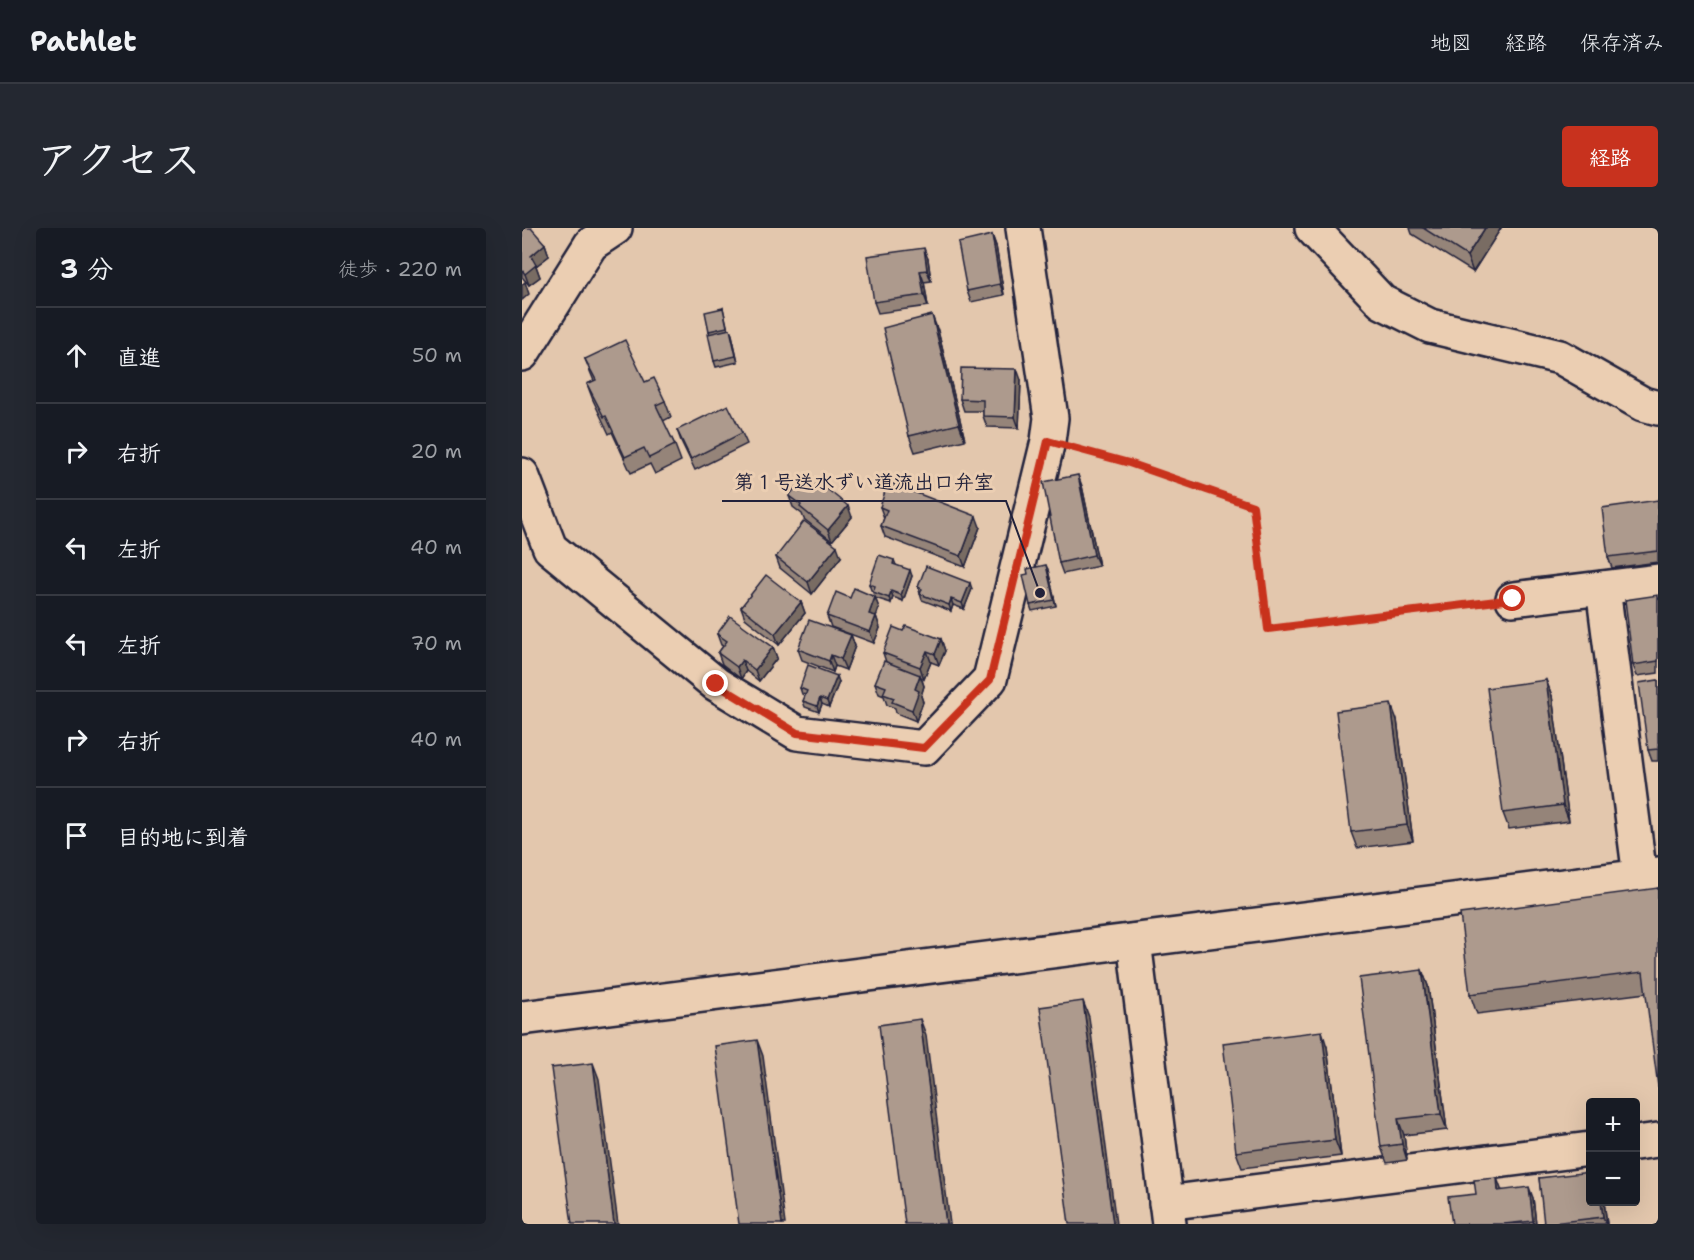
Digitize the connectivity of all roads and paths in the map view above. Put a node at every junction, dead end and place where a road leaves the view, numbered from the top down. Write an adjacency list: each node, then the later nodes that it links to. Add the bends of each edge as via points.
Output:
1 (615, 228): 4 (street, via 591,244)
2 (1023, 228): 6 (street, via 1051,418)
3 (1312, 228): 5 (street, via 1382,302 1430,326 1560,357 1643,404)
4 (522, 354)
5 (1658, 408)
6 (1048, 441): 7 (street, via 990,680 924,748 797,733 716,684 550,548); 10 (path, via 1129,463 1253,506 1268,629)
7 (522, 475)
8 (1658, 581): 9 (street)
9 (1603, 588): 10 (street); 11 (street)
10 (1513, 599)
11 (1649, 875): 12 (street)
12 (1134, 941): 13 (street); 17 (street)
13 (522, 1018)
14 (1658, 1140): 15 (street)
15 (1640, 1142)
16 (1586, 1150): 17 (street)
17 (1168, 1213)

